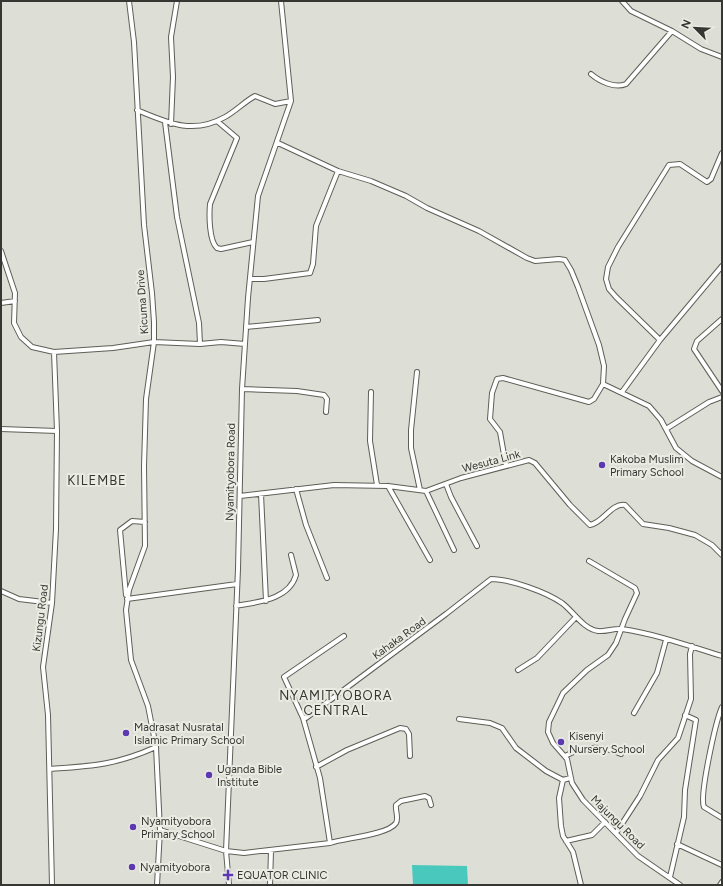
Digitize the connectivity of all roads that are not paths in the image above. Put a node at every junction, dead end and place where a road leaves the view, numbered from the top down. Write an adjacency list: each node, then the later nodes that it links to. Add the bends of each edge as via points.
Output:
1 (129, 1): 9 (street, Kicuma Drive)
2 (177, 1): 12 (street, via 170,38)
3 (281, 1): 8 (street)
4 (622, 1): 5 (street, via 631,11)
5 (672, 31): 6 (street, via 701,49); 7 (street, via 626,84 620,86 604,82)
6 (722, 57)
7 (591, 74)
8 (291, 101): 10 (street, via 275,104 255,96); 13 (street, Nyamityobora Road)
9 (137, 110): 11 (street); 26 (street, Kicuma Drive)
10 (217, 121): 12 (street, via 192,127); 16 (street, via 238,138 210,204 213,244 221,249)
11 (165, 122): 12 (street); 27 (street, via 177,217 199,323)
12 (171, 124)
13 (278, 143): 15 (street); 16 (street, Nyamityobora Road, via 258,196)
14 (722, 152): 25 (street, via 711,179 707,182 680,164 669,165 618,247 606,272 607,285 612,293)
15 (338, 171): 19 (street, via 317,219 310,273 264,279); 31 (street, via 371,181 406,196 479,231 527,258 565,260 574,275 599,345 604,366)
16 (253, 242): 19 (street, Nyamityobora Road)
17 (1, 253): 20 (street, via 15,293)
18 (722, 266): 25 (street)
19 (251, 278): 24 (street, Nyamityobora Road)
20 (15, 301): 21 (street); 29 (street, via 14,323 21,337 32,347)
21 (1, 303)
22 (722, 319): 33 (street, via 697,341 694,349)
23 (318, 320): 24 (street)
24 (246, 328): 28 (street, Nyamityobora Road)
25 (660, 340): 35 (street)
26 (154, 342): 27 (street); 29 (street, via 106,349); 51 (street, Kicuma Drive, via 147,384)
27 (200, 344): 28 (street)
28 (245, 344): 32 (street, Nyamityobora Road)
29 (54, 352): 40 (street, Kizungu Road)
30 (417, 372): 47 (street, via 411,442)
31 (603, 384): 35 (street); 41 (street, via 594,399 589,402 503,378 497,379 492,393 490,419 500,432)
32 (242, 389): 37 (street, via 297,391 324,395 327,399); 50 (street, Nyamityobora Road)
33 (722, 391)
34 (371, 392): 44 (street, via 370,442)
35 (622, 392): 39 (street, via 654,410)
36 (722, 397): 39 (street, via 709,402)
37 (326, 412)
38 (1, 429): 40 (street)
39 (666, 429): 42 (street, via 676,448 692,461)
40 (57, 431): 63 (street, Kizungu Road)
41 (506, 466): 43 (street, Wesuta Link); 55 (street, Wesuta Link, via 529,460 535,463 570,505 590,524 596,523 620,505 625,505 643,524 695,535 712,545)
42 (722, 477)
43 (446, 484): 48 (street, Wesuta Link); 52 (street)
44 (377, 485): 45 (street, Wesuta Link); 46 (street, Wesuta Link, via 327,485)
45 (388, 486): 47 (street, Wesuta Link); 56 (street)
46 (296, 489): 49 (street, Wesuta Link); 58 (street, via 306,526)
47 (420, 490): 48 (street, Wesuta Link)
48 (426, 491): 53 (street)
49 (261, 494): 50 (street, Wesuta Link); 62 (street)
50 (240, 496): 59 (street, Nyamityobora Road)
51 (145, 522): 61 (street, Kicuma Drive, via 145,546); 61 (street, via 132,521 120,530)
52 (477, 546)
53 (454, 550)
54 (291, 555): 62 (street, via 296,571 295,579 284,592)
55 (722, 555)
56 (430, 560)
57 (588, 561): 66 (street, via 637,590)
58 (327, 578)
59 (237, 584): 61 (street); 64 (street, Nyamityobora Road)
60 (1, 591): 63 (street, via 19,598)
61 (127, 599): 77 (street, via 126,621 131,660 148,706)
62 (266, 601): 64 (street)
63 (52, 603): 82 (street, Kizungu Road, via 43,667)
64 (236, 606): 93 (street, Nyamityobora Road)
65 (576, 617): 66 (street, Kahaka Road, via 598,631); 71 (street, via 537,658); 75 (street, Kahaka Road, via 563,604 545,594 491,578 346,689 306,718)
66 (621, 629): 68 (street, Kahaka Road); 80 (street, via 620,638 608,655 565,690 549,722 548,732 553,743)
67 (344, 636): 75 (street, via 284,677)
68 (666, 640): 69 (street, Kahaka Road); 73 (street, via 656,673)
69 (692, 646): 70 (street, Kahaka Road); 74 (street, via 691,699)
70 (722, 656)
71 (518, 670)
72 (722, 708): 86 (street, via 706,774 703,805)
73 (634, 713)
74 (685, 715): 89 (street, via 678,738 658,760 640,796); 92 (street, via 696,720 685,790 684,817)
75 (302, 718): 81 (street)
76 (459, 719): 84 (street, via 490,723 502,728 516,748 546,771)
77 (156, 747): 82 (street, via 117,762); 88 (street)
78 (621, 754): 80 (street, via 606,748 589,747)
79 (410, 756): 81 (street, via 407,731 400,728 347,750)
80 (565, 756): 83 (street, Majungu Road)
81 (316, 767): 91 (street, via 324,797)
82 (50, 769): 98 (street, Kizungu Road)
83 (570, 778): 84 (street); 87 (street, Majungu Road, via 583,800)
84 (563, 780): 90 (street, via 558,806)
85 (431, 805): 91 (street, via 425,796 401,801 396,804 397,820 392,828)
86 (722, 818)
87 (605, 822): 89 (street, Majungu Road); 90 (street, via 592,835)
88 (160, 830): 93 (street); 99 (street)
89 (616, 833): 96 (street, Majungu Road, via 638,856)
90 (566, 841): 102 (street, via 573,852)
91 (330, 843): 94 (street)
92 (677, 844): 95 (street); 96 (street)
93 (226, 851): 94 (street); 100 (street, Nyamityobora Road)
94 (271, 851): 101 (street)
95 (722, 865)
96 (670, 877): 103 (street, Majungu Road)
97 (722, 882): 104 (street)
98 (52, 885)
99 (157, 885)
100 (228, 885)
101 (270, 885)
102 (581, 885)
103 (680, 885)
104 (720, 885)

